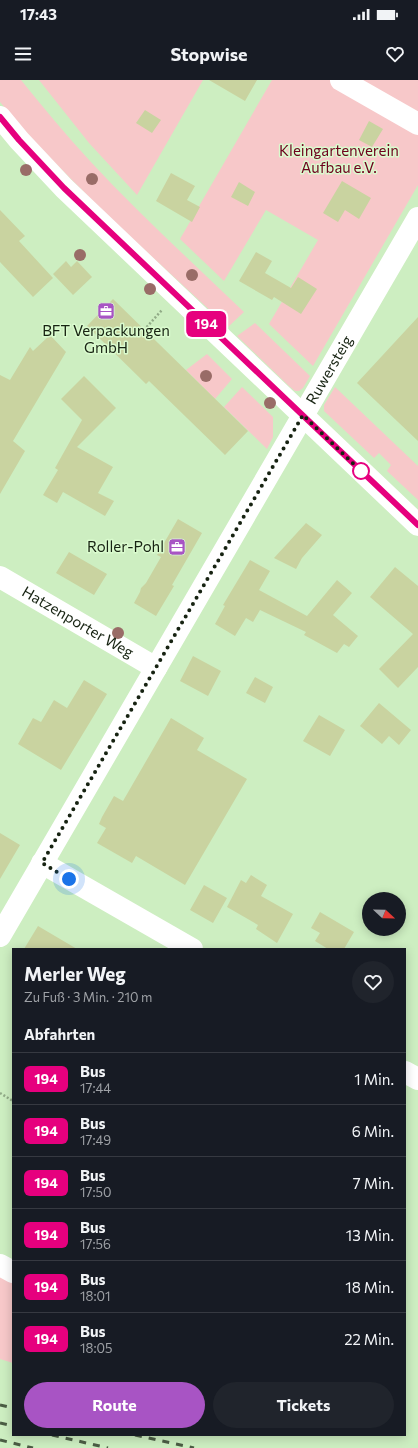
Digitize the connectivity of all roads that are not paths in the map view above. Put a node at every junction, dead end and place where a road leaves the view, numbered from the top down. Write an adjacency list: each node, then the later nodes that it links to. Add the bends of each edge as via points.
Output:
1 (342, 80): 3 (street)
2 (0, 117): 5 (street, via 64,188)
3 (418, 124)
4 (418, 218): 5 (street, Ruwersteig)
5 (303, 415): 6 (street); 8 (street, Ruwersteig)
6 (418, 524)
7 (0, 577): 8 (street, Hatzenporter Weg)
8 (156, 668): 9 (street, Ruwersteig)
9 (42, 863): 10 (street, Ruwersteig); 11 (street)
10 (0, 936)
11 (190, 948)
12 (406, 1073): 13 (street)
13 (418, 1080)
14 (0, 1265): 15 (street)
15 (12, 1271)

